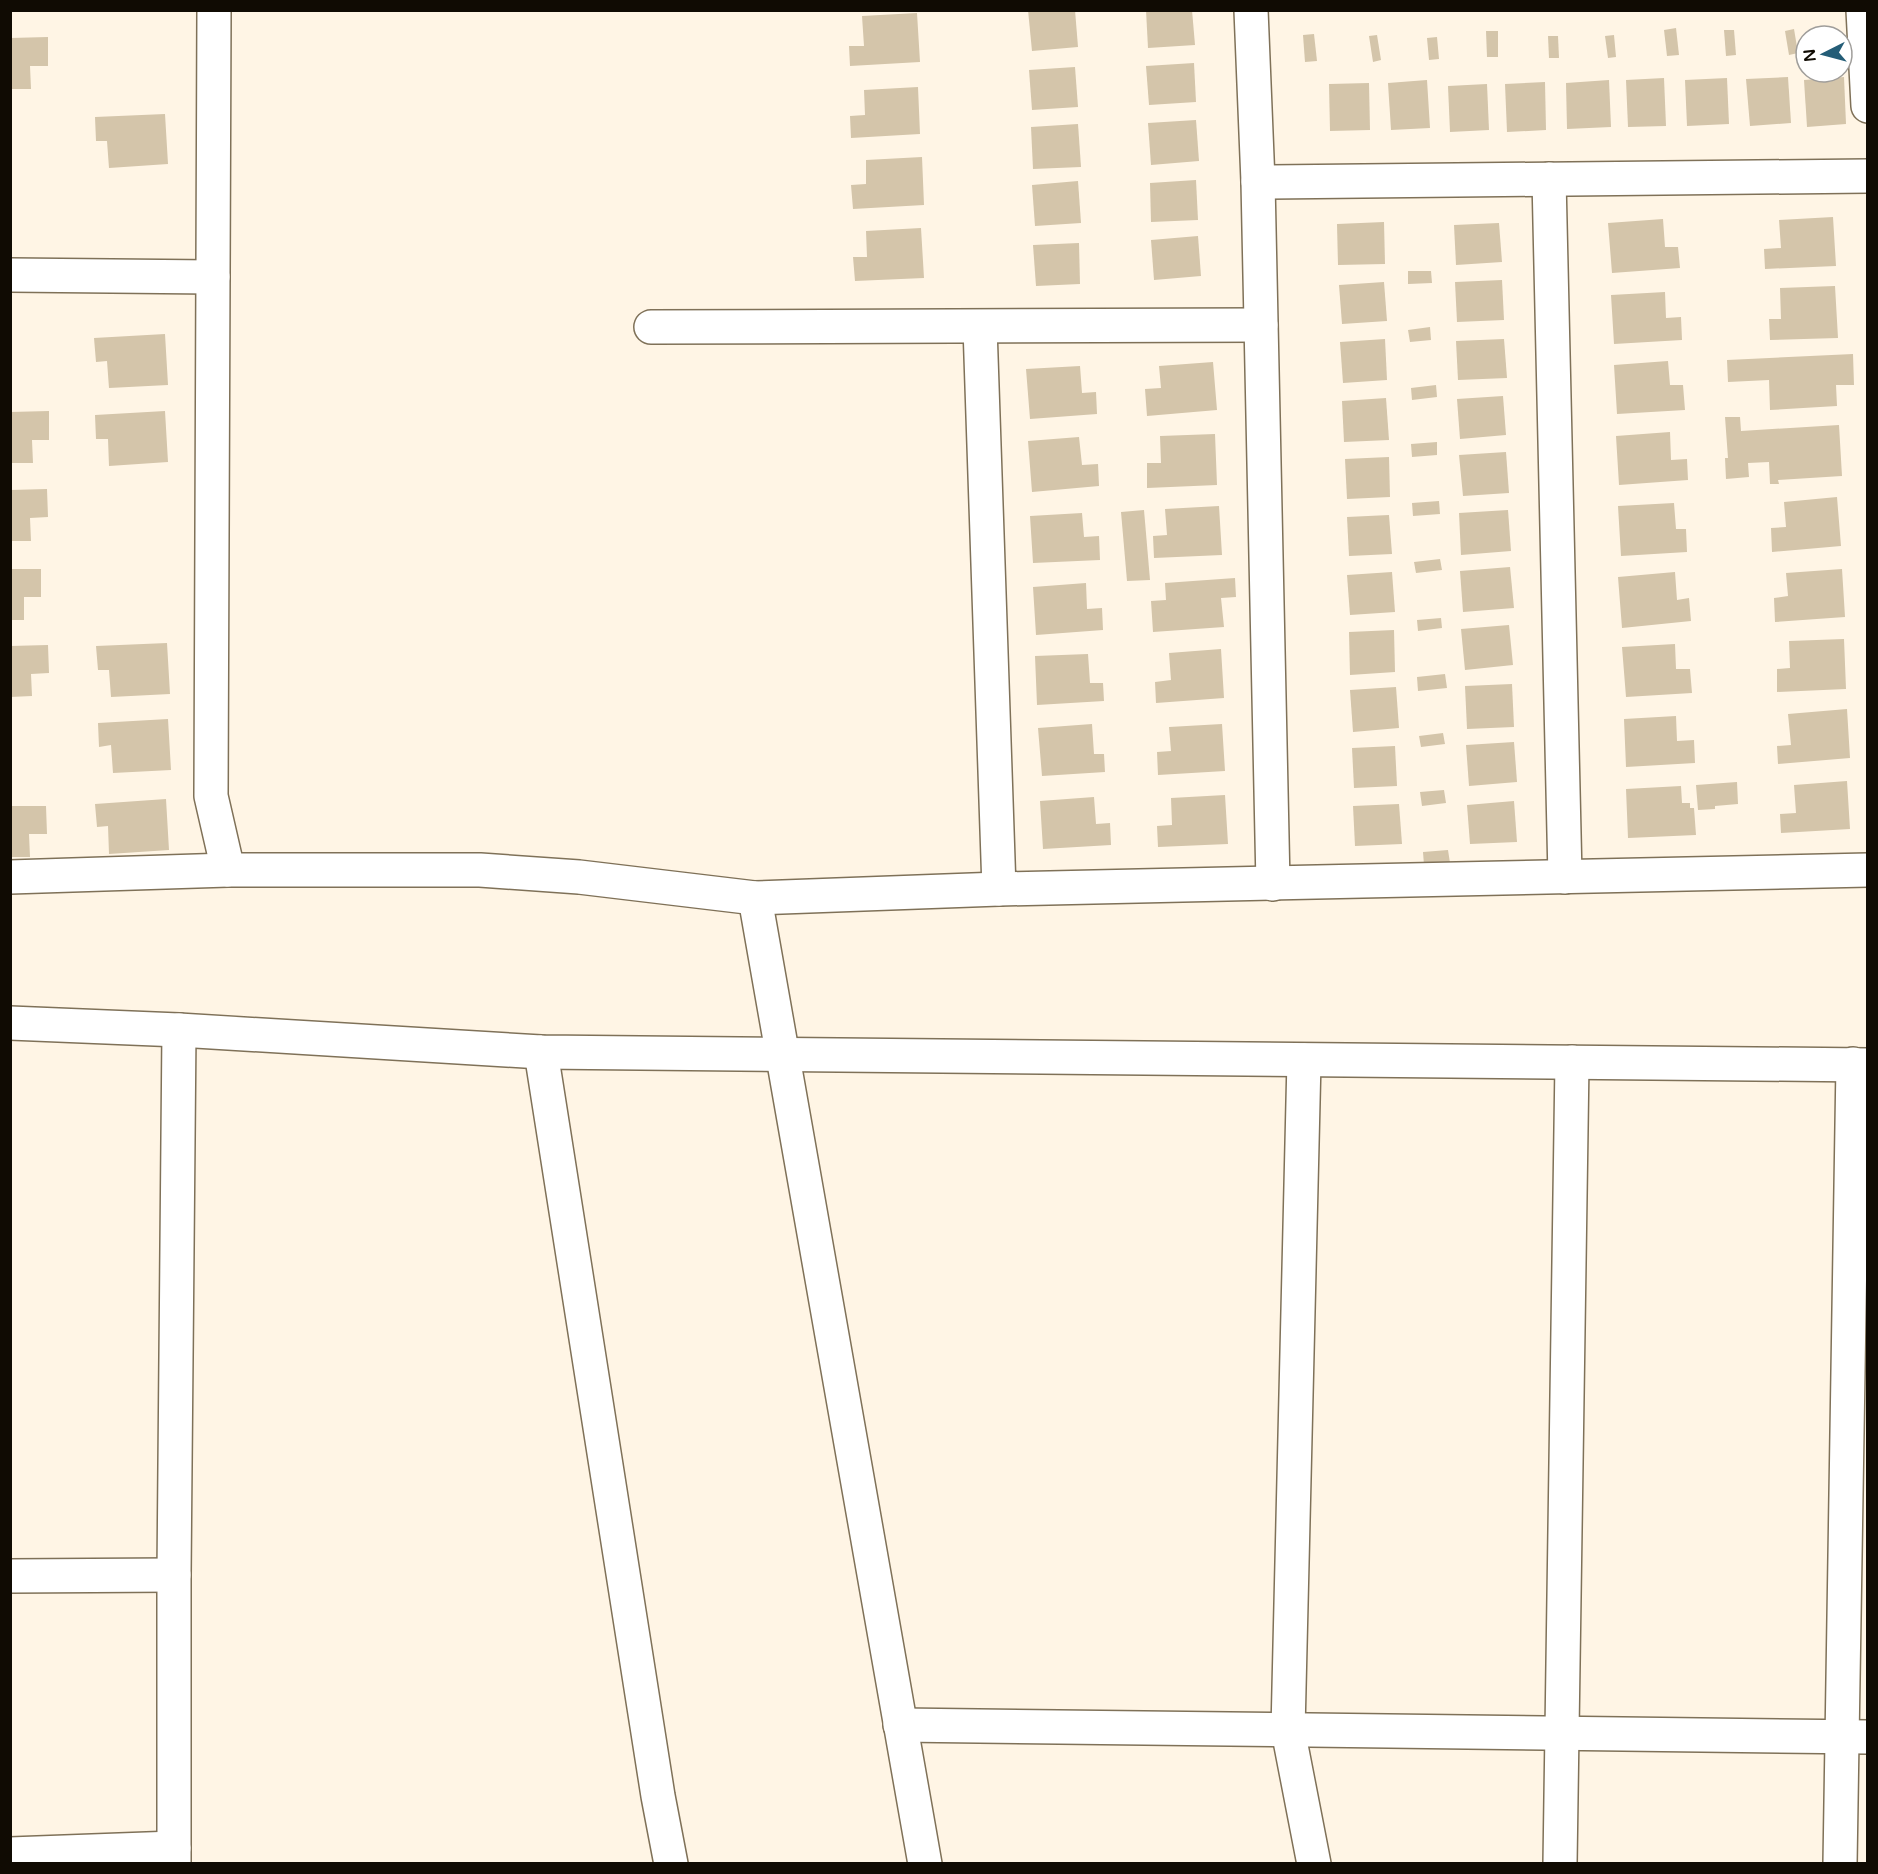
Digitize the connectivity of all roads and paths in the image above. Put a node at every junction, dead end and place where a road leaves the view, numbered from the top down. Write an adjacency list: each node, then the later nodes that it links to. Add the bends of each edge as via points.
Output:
1 (214, 10): 9 (street)
2 (1251, 10): 7 (street)
3 (1863, 10): 4 (street)
4 (1868, 106)
5 (1868, 176): 6 (street)
6 (1549, 179): 7 (street); 16 (street)
7 (1258, 182): 10 (street)
8 (10, 275): 9 (street)
9 (213, 277): 13 (street, via 211,796)
10 (1261, 325): 12 (street); 17 (street)
11 (651, 327): 12 (street)
12 (980, 327): 18 (street)
13 (228, 870): 15 (street); 19 (street, via 480,870 579,877)
14 (1868, 870): 16 (street)
15 (10, 877)
16 (1565, 877): 17 (street)
17 (1274, 884): 18 (street)
18 (999, 889): 19 (street)
19 (754, 898): 23 (street)
20 (10, 1023): 21 (street)
21 (179, 1030): 22 (street); 27 (street)
22 (541, 1052): 23 (street); 35 (street)
23 (781, 1055): 24 (street); 29 (street)
24 (1304, 1060): 25 (street); 30 (street)
25 (1572, 1062): 26 (street); 31 (street)
26 (1860, 1065): 32 (street)
27 (174, 1575): 28 (street); 34 (street)
28 (10, 1576)
29 (900, 1725): 30 (street); 36 (street)
30 (1288, 1730): 31 (street); 37 (street)
31 (1562, 1733): 32 (street); 38 (street)
32 (1855, 1737): 39 (street)
33 (10, 1854): 34 (street)
34 (174, 1856)
35 (671, 1863)
36 (925, 1863)
37 (1314, 1863)
38 (1560, 1863)
39 (1840, 1863)

